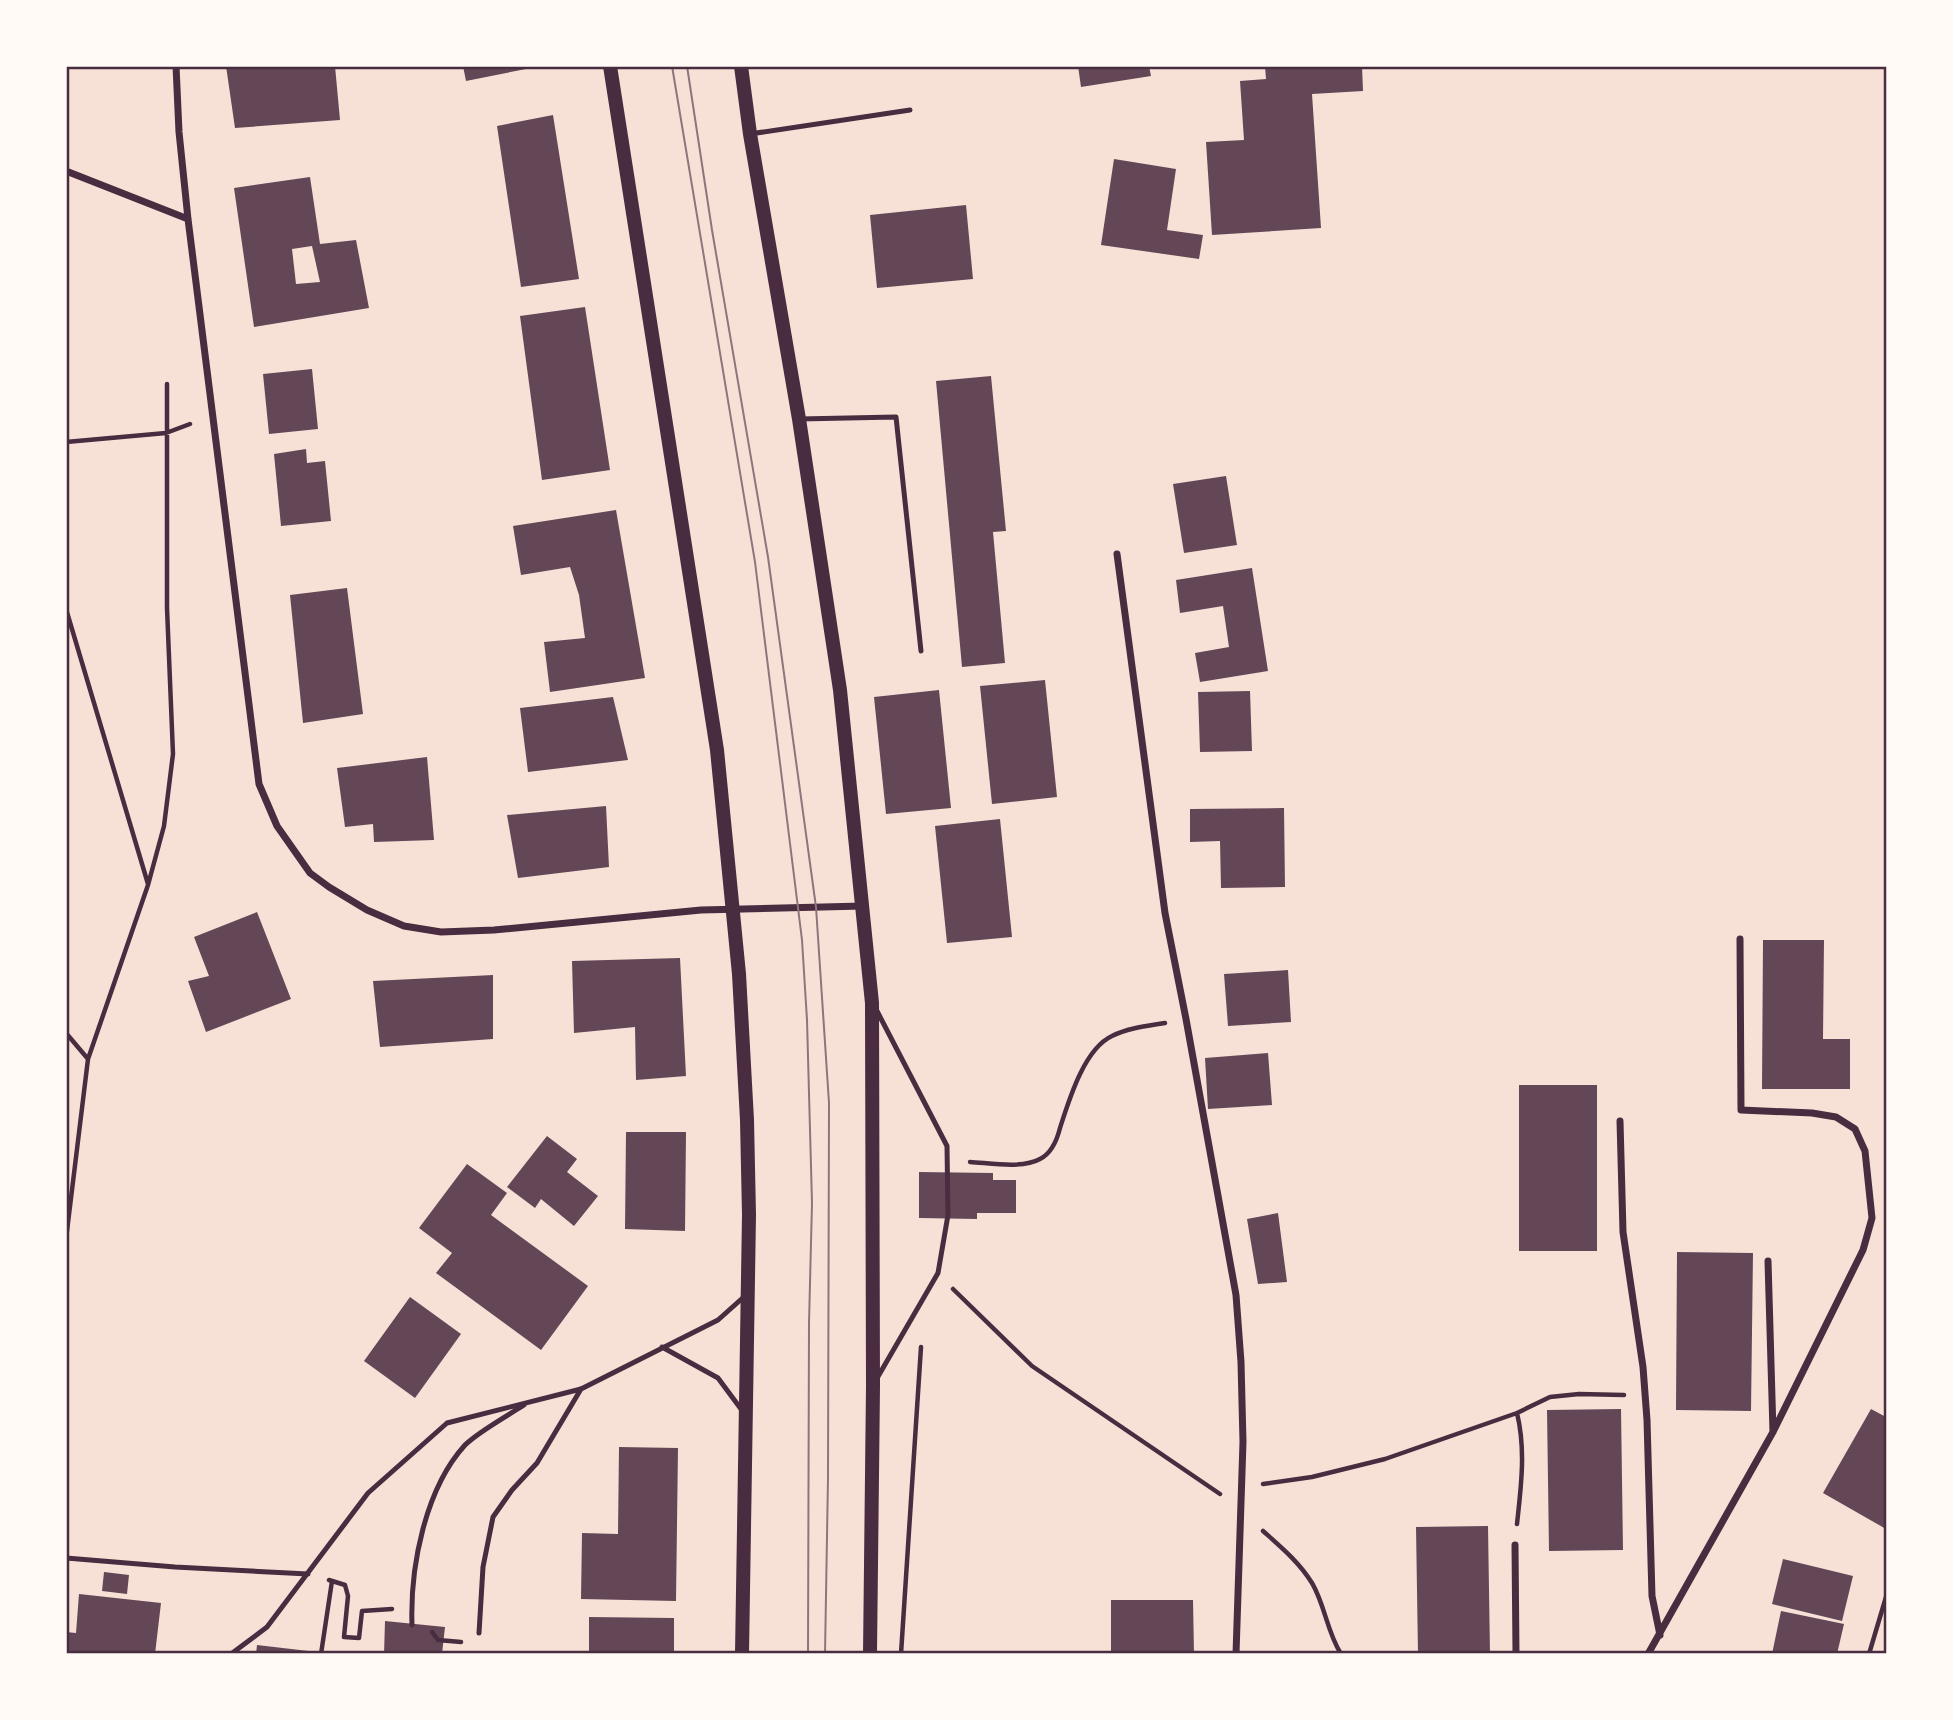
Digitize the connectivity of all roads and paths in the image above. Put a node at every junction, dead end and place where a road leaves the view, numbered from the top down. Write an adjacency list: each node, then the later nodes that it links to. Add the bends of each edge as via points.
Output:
1 (176, 66): 7 (street)
2 (610, 66): 18 (main road, via 696,605)
3 (741, 66): 5 (main road)
4 (910, 110): 5 (lane)
5 (750, 134): 9 (main road)
6 (66, 171): 7 (street)
7 (188, 219): 18 (street, via 259,784 277,827 301,862 329,887 367,910 404,926 441,932)
8 (167, 384): 11 (path)
9 (799, 419): 15 (lane, via 896,417); 17 (main road, via 840,690)
10 (190, 424): 11 (path)
11 (166, 433): 12 (path); 16 (path, via 173,754 164,827)
12 (66, 442)
13 (1117, 554): 21 (street, via 1164,913)
14 (66, 609): 16 (path)
15 (921, 651)
16 (148, 885): 23 (path)
17 (863, 906): 18 (street); 20 (main road)
18 (733, 910): 29 (main road, via 747,1120)
19 (1740, 939): 38 (street, via 1741,1110 1836,1117 1855,1129 1864,1150 1872,1218 1863,1250)
20 (872, 1003): 32 (main road); 32 (lane, via 947,1146 948,1215 938,1273)
21 (1186, 1019): 25 (path, via 1125,1031 1095,1047 1055,1145 1040,1159); 39 (street, via 1236,1295)
22 (66, 1033): 23 (path)
23 (88, 1059): 26 (path)
24 (1620, 1121): 34 (street, via 1623,1232)
25 (970, 1162)
26 (66, 1239)
27 (1768, 1261): 38 (street)
28 (950, 1286): 40 (path, via 1032,1366)
29 (748, 1292): 31 (lane, via 718,1321); 37 (main road)
30 (922, 1335): 58 (path)
31 (662, 1347): 33 (lane); 37 (lane, via 718,1378)
32 (873, 1386): 57 (main road)
33 (581, 1389): 35 (lane); 50 (lane, via 537,1463 493,1517 483,1567)
34 (1645, 1395): 36 (path, via 1550,1397); 51 (street, via 1652,1596)
35 (529, 1401): 44 (lane, via 447,1423 368,1493); 48 (lane, via 466,1445 443,1478 421,1531)
36 (1517, 1413): 39 (path, via 1385,1459 1312,1477); 42 (path, via 1523,1470)
37 (747, 1416): 56 (main road)
38 (1773, 1432): 51 (street)
39 (1241, 1487): 40 (street)
40 (1241, 1508): 59 (street)
41 (1262, 1531): 60 (path, via 1294,1559 1313,1585)
42 (1514, 1545): 61 (street)
43 (66, 1558): 44 (lane)
44 (308, 1574): 54 (lane, via 267,1627)
45 (332, 1581): 55 (path)
46 (348, 1596): 48 (path, via 344,1637 359,1638 362,1611)
47 (1886, 1597): 63 (path)
48 (412, 1608): 49 (lane)
49 (412, 1625)
50 (480, 1633)
51 (1660, 1635): 62 (street)
52 (438, 1640): 53 (path)
53 (468, 1643)
54 (231, 1654)
55 (321, 1654)
56 (743, 1654)
57 (870, 1654)
58 (901, 1654)
59 (1236, 1654)
60 (1342, 1654)
61 (1516, 1654)
62 (1648, 1654)
63 (1869, 1654)

